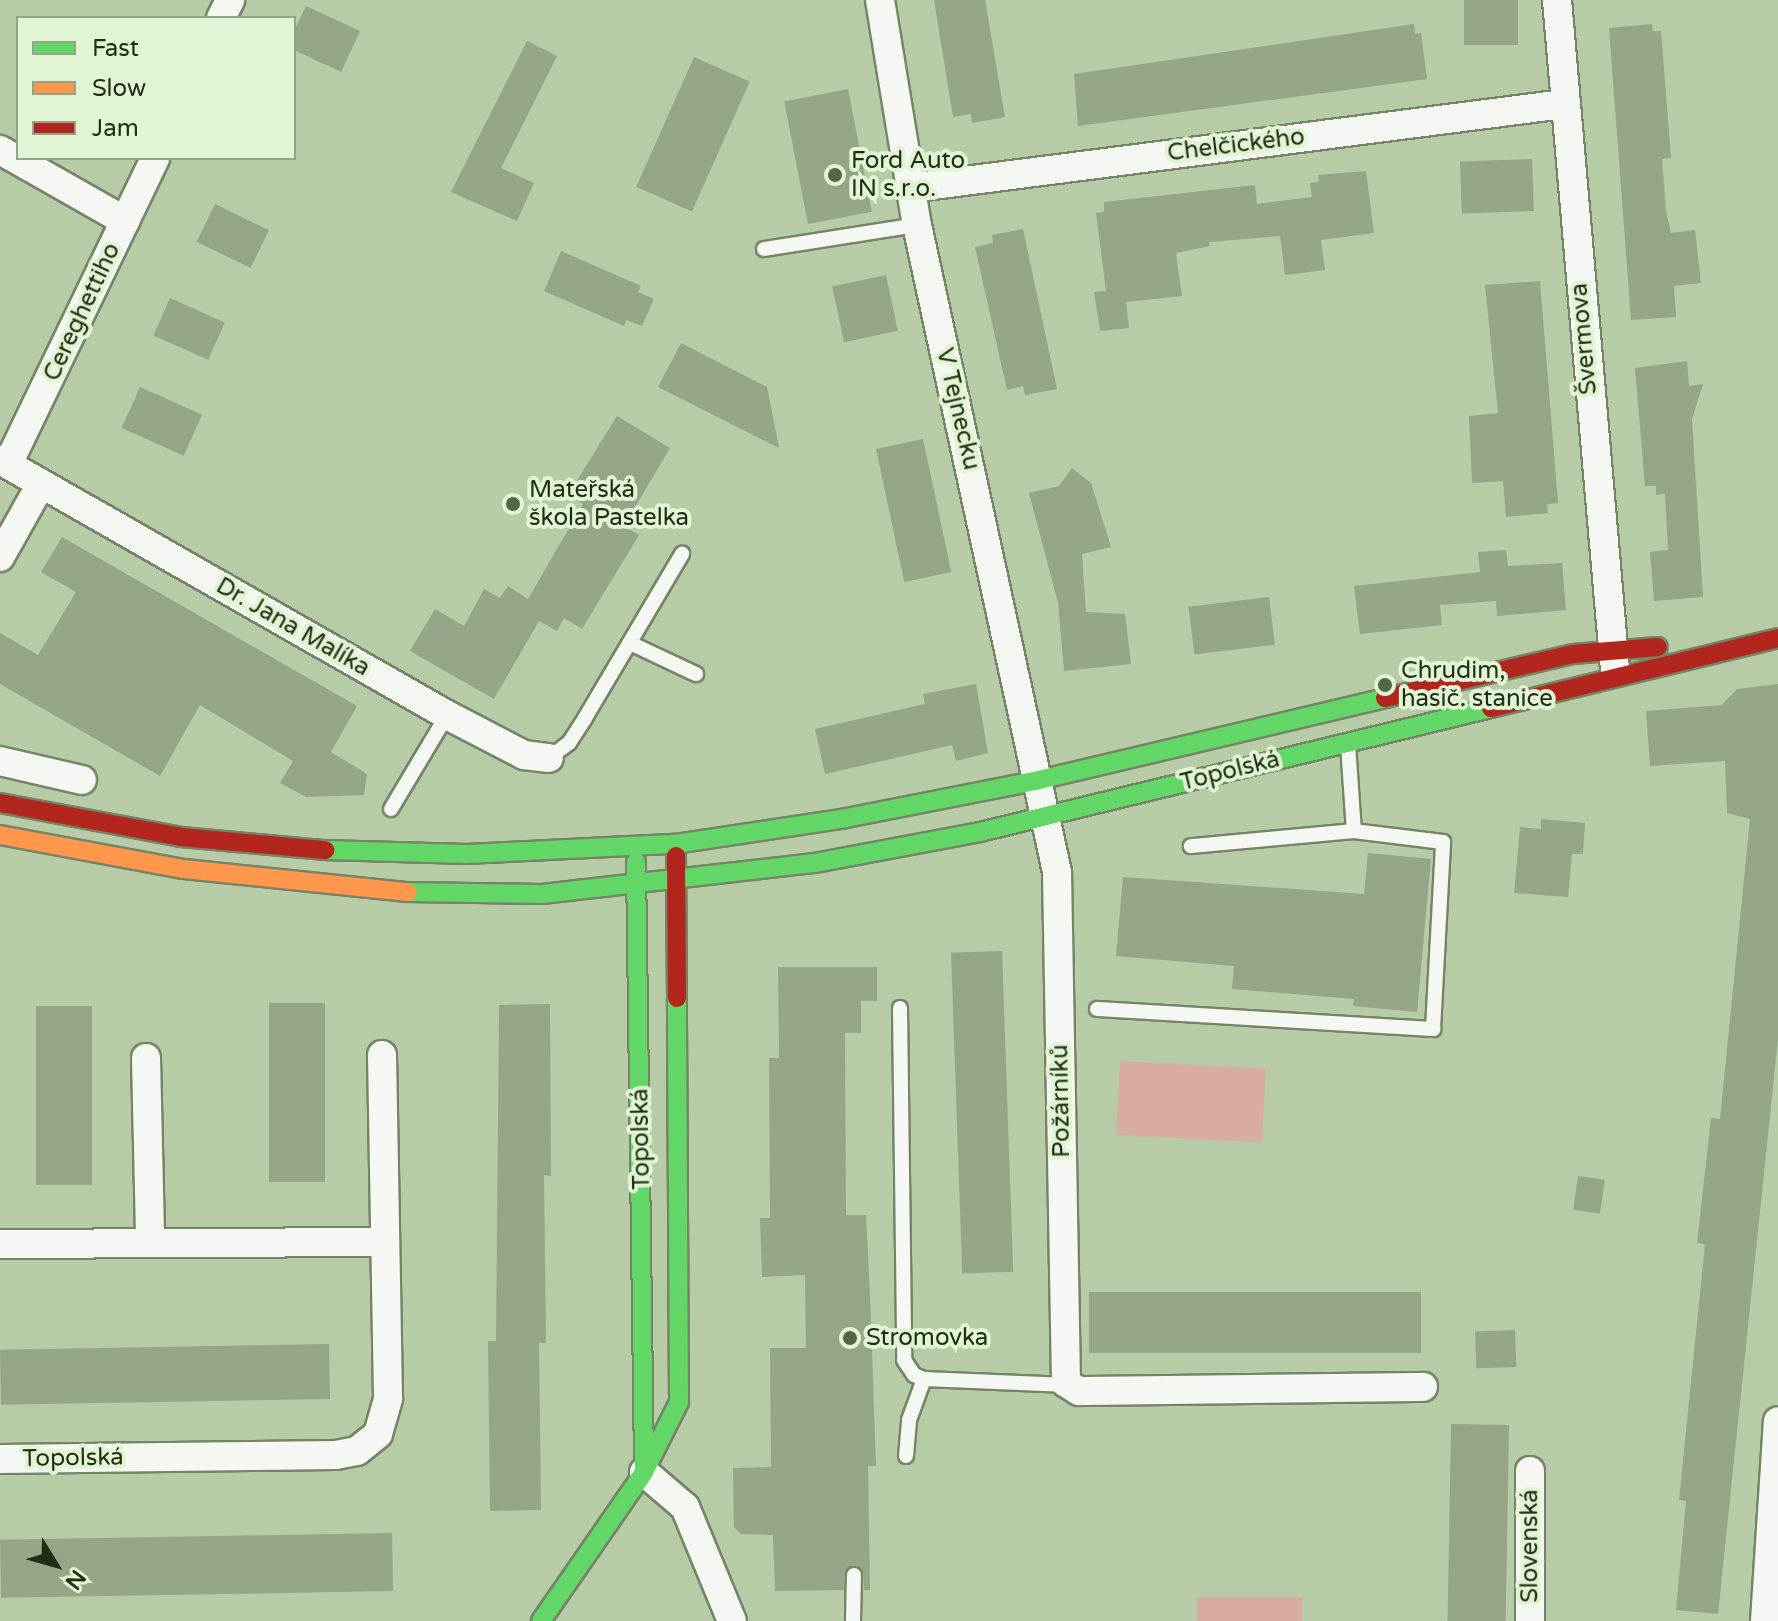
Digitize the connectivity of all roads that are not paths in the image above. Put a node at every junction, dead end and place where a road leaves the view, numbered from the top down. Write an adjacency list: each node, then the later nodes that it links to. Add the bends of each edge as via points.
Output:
1 (880, 0): 6 (street, V Tejnecku)
2 (1557, 0): 3 (street, Švermova)
3 (1564, 104): 6 (street, Chelčického); 17 (street, Švermova)
4 (18, 160): 7 (street)
5 (154, 160): 7 (street, Cereghettiho)
6 (910, 188): 8 (street, V Tejnecku)
7 (125, 221): 10 (street, Cereghettiho)
8 (917, 225): 9 (lane); 24 (street, V Tejnecku)
9 (764, 249)
10 (4, 462): 11 (street, Dr. Jana Malíka)
11 (41, 484): 13 (street); 19 (street, Dr. Jana Malíka)
12 (682, 554): 16 (lane)
13 (0, 557)
14 (1778, 619): 17 (main road, Topolská, via 1651,649)
15 (1778, 638): 17 (main road, Topolská)
16 (630, 643): 18 (lane); 21 (lane, via 569,743)
17 (1614, 665): 20 (main road, Topolská); 20 (main road, Topolská, via 1573,654)
18 (696, 674)
19 (447, 715): 21 (street, Dr. Jana Malíka, via 524,755); 26 (lane)
20 (1344, 726): 24 (main road, Topolská); 27 (main road, Topolská); 28 (lane)
21 (549, 758)
22 (0, 761): 23 (street)
23 (82, 780)
24 (1039, 780): 27 (street, V Tejnecku); 30 (main road, Topolská, via 846,818)
25 (0, 803): 32 (main road, via 181,837 289,849 451,854)
26 (391, 809)
27 (1046, 817): 33 (main road, Topolská, via 815,863); 43 (street, Požárníků, via 1058,878)
28 (1354, 831): 31 (lane); 36 (lane, via 1443,842 1433,1029)
29 (0, 835): 34 (main road, via 139,863 349,887 517,894)
30 (675, 844): 32 (main road, Topolská); 33 (main road, Topolská)
31 (1191, 846)
32 (635, 847): 34 (main road, Topolská)
33 (678, 882): 34 (main road); 49 (main road, Topolská, via 680,1390 668,1430)
34 (638, 885): 49 (main road, Topolská)
35 (900, 1008): 42 (lane, via 904,1360)
36 (1097, 1009)
37 (382, 1055): 40 (street, Topolská)
38 (146, 1058): 39 (street)
39 (150, 1239): 40 (street); 41 (street)
40 (384, 1242): 47 (street, Topolská, via 387,1412 378,1434 357,1451)
41 (0, 1244)
42 (924, 1379): 43 (lane); 46 (lane, via 909,1420)
43 (1068, 1385): 44 (street, via 1079,1391)
44 (1423, 1387)
45 (1778, 1421): 55 (street)
46 (906, 1456)
47 (0, 1459)
48 (1530, 1471): 54 (street, Slovenská)
49 (644, 1472): 51 (main road, Topolská); 52 (street, via 685,1507)
50 (854, 1575): 53 (lane)
51 (541, 1621)
52 (732, 1621)
53 (853, 1621)
54 (1530, 1621)
55 (1765, 1621)

